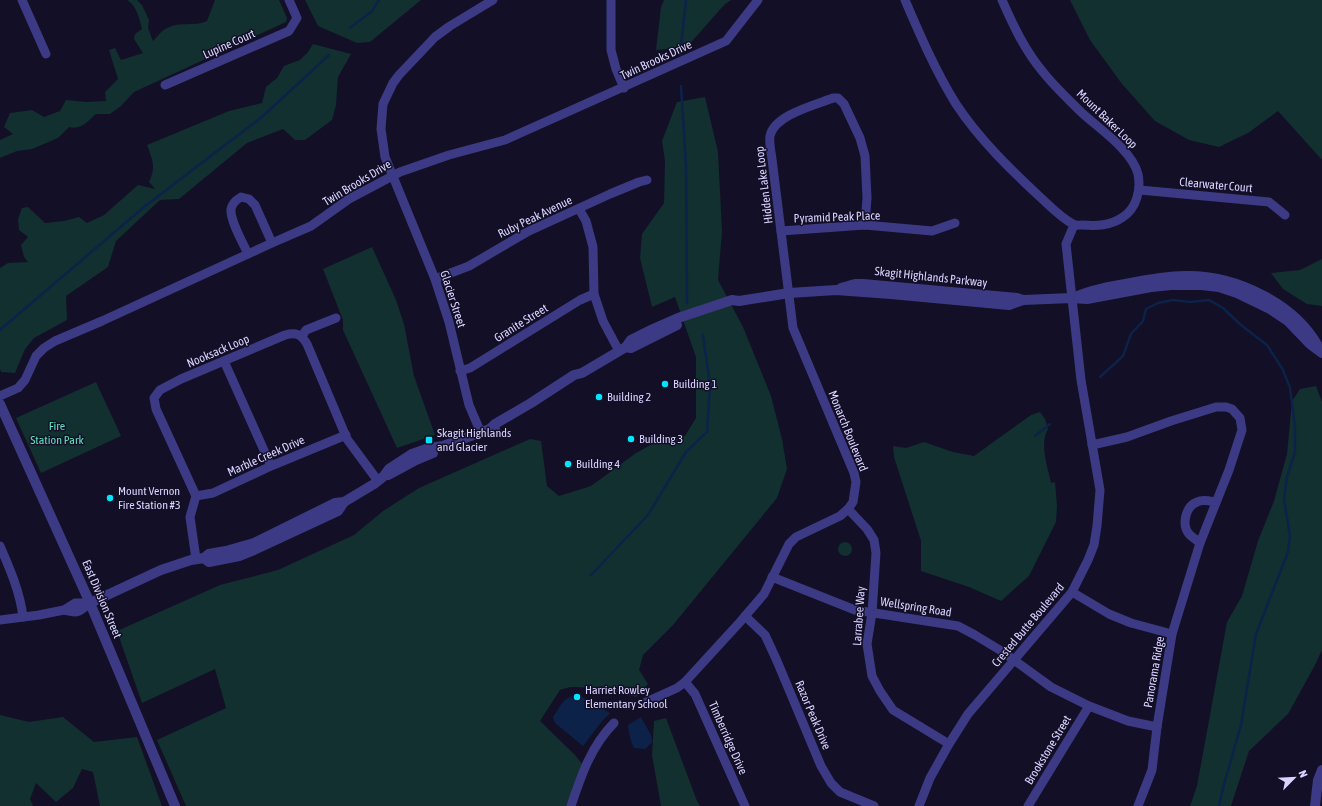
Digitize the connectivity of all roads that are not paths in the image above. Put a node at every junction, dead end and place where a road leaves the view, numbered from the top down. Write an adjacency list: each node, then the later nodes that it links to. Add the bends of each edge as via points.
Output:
1 (22, 0): 8 (street)
2 (289, 0): 9 (street, Lupine Court, via 297,18 289,31)
3 (493, 0): 11 (street, Glacier Street, via 435,37 393,83 383,104 381,129 385,157)
4 (611, 0): 10 (street, via 611,50)
5 (758, 0): 10 (street, Twin Brooks Drive, via 726,41)
6 (905, 0): 17 (street, via 939,73 956,104 976,132 1015,174)
7 (1002, 0): 13 (street, Mount Baker Loop, via 1024,45 1042,71 1130,158 1138,173)
8 (46, 54)
9 (165, 85)
10 (624, 88): 11 (street, Twin Brooks Drive, via 505,140 449,155)
11 (393, 175): 20 (street, Twin Brooks Drive, via 349,199 311,226); 22 (street, Glacier Street)
12 (647, 180): 14 (street, Ruby Peak Avenue)
13 (1140, 190): 15 (street, Clearwater Court, via 1269,202); 17 (street, via 1133,208 1113,223 1096,226)
14 (579, 209): 22 (street, Ruby Peak Avenue, via 527,232 469,266); 24 (street, via 594,247)
15 (1285, 215)
16 (955, 223): 18 (street, Pyramid Peak Place, via 932,231)
17 (1074, 225): 25 (street, via 1066,244)
18 (865, 226): 19 (street, Pyramid Peak Place); 19 (street, Hidden Lake Loop, via 865,156 860,138 844,104 838,98 833,98 788,116 775,125 770,136)
19 (781, 231): 23 (street, Pyramid Peak Place)
20 (272, 243): 21 (street, Twin Brooks Drive); 21 (street, via 255,205 249,199 241,197 231,208 232,218)
21 (248, 254): 32 (street, Twin Brooks Drive, via 55,341 36,356 25,380 18,388)
22 (435, 279): 31 (street, Glacier Street, via 449,322)
23 (789, 293): 25 (street, Skagit Highlands Parkway, via 836,290 863,284 1023,300); 28 (street, Skagit Highlands Parkway, via 739,301 730,307 679,324 631,348); 41 (street, Monarch Boulevard, via 793,328 854,473 854,502)
24 (594, 294): 28 (street, via 603,322); 31 (street, Granite Street, via 580,300 470,368)
25 (1072, 298): 29 (street, Skagit Highlands Parkway, via 1087,299 1171,285 1219,288 1237,293 1270,309 1288,321); 36 (street, Crested Butte Boulevard, via 1081,380)
26 (336, 318): 27 (street, via 306,330)
27 (302, 336): 30 (street, Nooksack Loop, via 294,333 285,335); 35 (street)
28 (623, 349): 34 (street, Skagit Highlands Parkway, via 574,375)
29 (1322, 354)
30 (224, 361): 37 (street); 39 (street, Nooksack Loop, via 160,390 154,398 156,409)
31 (460, 371): 34 (street, Glacier Street, via 469,405)
32 (0, 396)
33 (0, 404): 47 (street, East Division Street)
34 (486, 431): 38 (street, Skagit Highlands Parkway, via 443,446)
35 (346, 435): 37 (street, Marble Creek Drive); 38 (street)
36 (1092, 445): 40 (street, Panorama Ridge, via 1127,437 1216,407 1232,409 1240,418 1242,430); 46 (street, Crested Butte Boulevard, via 1100,490 1098,526 1094,545)
37 (271, 466): 39 (street, Marble Creek Drive, via 214,493)
38 (381, 478): 44 (street, Skagit Highlands Parkway, via 344,502 338,510 280,539 244,554 210,562)
39 (196, 496): 44 (street, via 190,517)
40 (1216, 502): 42 (street, Panorama Ridge); 42 (street, via 1204,500 1195,503 1185,516 1185,526 1189,535)
41 (848, 509): 45 (street, via 840,516 796,537 788,544); 48 (street, Larrabee Way, via 867,528 874,540 876,553)
42 (1200, 543): 52 (street, Panorama Ridge)
43 (0, 546): 50 (street, via 10,569)
44 (200, 559): 47 (street, Skagit Highlands Parkway, via 162,570)
45 (772, 577): 48 (street, Wellspring Road, via 855,610); 49 (street, via 764,594)
46 (1072, 592): 52 (street, via 1109,614); 53 (street, Crested Butte Boulevard)
47 (90, 603): 50 (street, via 75,603 64,610); 61 (street, East Division Street)
48 (872, 613): 53 (street, Wellspring Road, via 958,626); 59 (street, Larrabee Way, via 867,644 872,676 880,691 893,710)
49 (745, 616): 54 (street); 64 (street, Razor Peak Drive, via 765,635 821,766 831,783 840,792)
50 (24, 617): 51 (street)
51 (0, 620)
52 (1172, 634): 58 (street, Panorama Ridge)
53 (1014, 661): 56 (street, Wellspring Road, via 1051,687); 59 (street, Crested Butte Boulevard, via 968,714)
54 (685, 682): 55 (street); 63 (street, Timberridge Drive, via 695,694)
55 (646, 702)
56 (1089, 706): 58 (street, Wellspring Road, via 1128,721); 66 (street, Brookstone Street)
57 (614, 723): 62 (street, via 601,738 585,766)
58 (1157, 727): 67 (street, Panorama Ridge, via 1152,770)
59 (949, 744): 65 (street, Crested Butte Boulevard, via 930,778)
60 (1322, 770): 68 (street, via 1318,780)
61 (175, 806)
62 (570, 806)
63 (745, 806)
64 (874, 806)
65 (919, 806)
66 (1028, 806)
67 (1138, 806)
68 (1315, 806)

